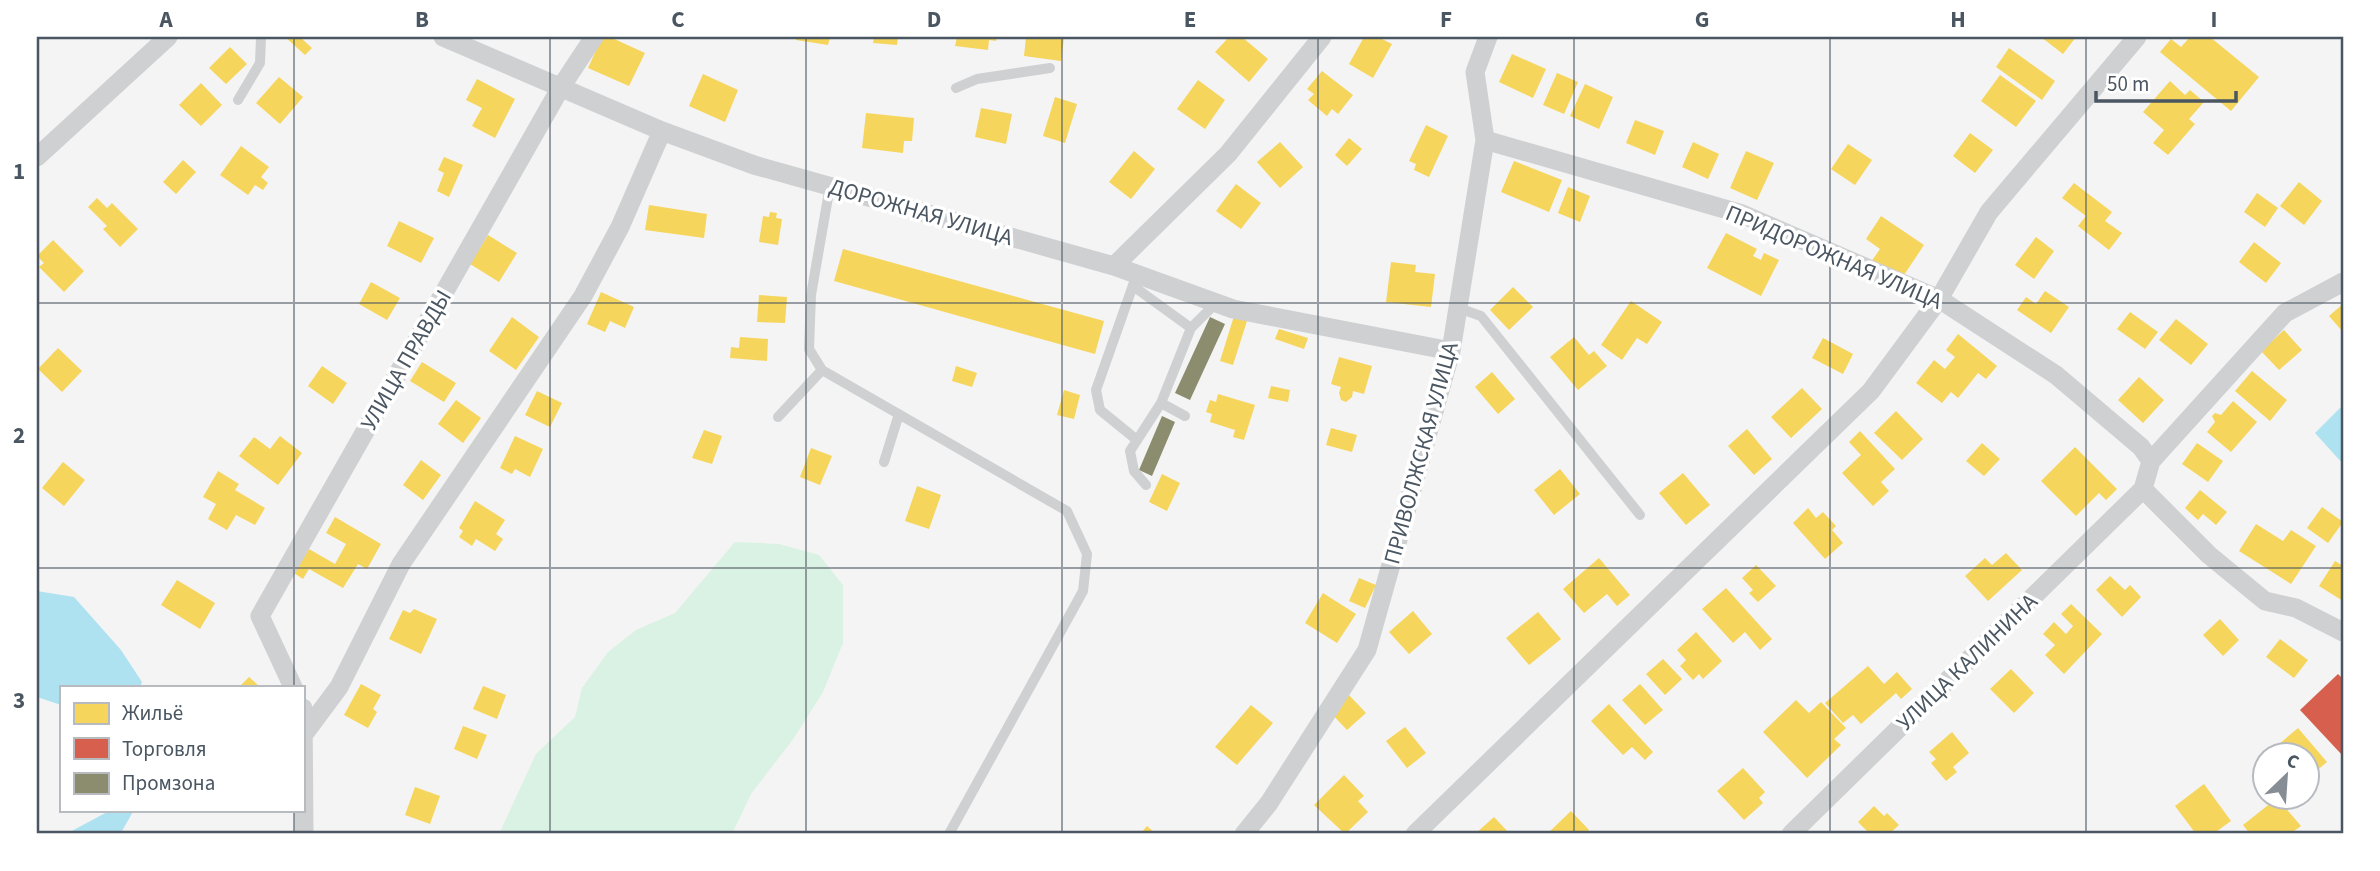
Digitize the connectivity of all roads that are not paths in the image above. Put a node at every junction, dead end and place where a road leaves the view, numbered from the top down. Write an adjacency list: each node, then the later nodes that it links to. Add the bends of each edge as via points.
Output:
1 (168, 37): 14 (street)
2 (261, 37): 11 (lane, via 260,63)
3 (443, 37): 9 (street, ДОРОЖНАЯ УЛИЦА)
4 (594, 37): 9 (street, УЛИЦА ПРАВДЫ)
5 (1322, 37): 16 (street, via 1228,153)
6 (1488, 37): 13 (street, ПРИВОЛЖСКАЯ УЛИЦА, via 1475,72)
7 (2137, 37): 19 (street, via 1989,212)
8 (1050, 68): 10 (lane, via 977,79)
9 (561, 87): 12 (street, ДОРОЖНАЯ УЛИЦА); 36 (street, УЛИЦА ПРАВДЫ, via 260,616)
10 (956, 88)
11 (238, 100)
12 (662, 131): 15 (street, ДОРОЖНАЯ УЛИЦА, via 754,165); 37 (street, via 620,227 583,296 401,564 339,687)
13 (1485, 140): 19 (street, ПРИДОРОЖНАЯ УЛИЦА, via 1742,215); 21 (street, ПРИВОЛЖСКАЯ УЛИЦА)
14 (37, 156)
15 (830, 186): 16 (street, ДОРОЖНАЯ УЛИЦА); 24 (lane, via 811,295 809,349)
16 (1114, 266): 17 (street, ДОРОЖНАЯ УЛИЦА)
17 (1135, 280): 20 (street, ДОРОЖНАЯ УЛИЦА); 22 (lane); 29 (lane, via 1096,390 1100,410)
18 (2343, 282): 30 (street, via 2285,313)
19 (1939, 299): 30 (street, ПРИДОРОЖНАЯ УЛИЦА, via 2056,375 2141,447); 41 (street, via 1871,391)
20 (1216, 303): 22 (lane); 23 (street, ДОРОЖНАЯ УЛИЦА)
21 (1458, 308): 23 (street, ПРИВОЛЖСКАЯ УЛИЦА); 34 (lane, via 1481,316)
22 (1191, 328): 25 (lane)
23 (1451, 351): 40 (street, ПРИВОЛЖСКАЯ УЛИЦА, via 1367,650 1269,803)
24 (822, 370): 26 (lane); 28 (lane)
25 (1161, 403): 27 (lane); 29 (lane)
26 (899, 414): 31 (lane); 39 (lane, via 1067,511 1087,554 1083,591)
27 (1185, 416)
28 (778, 417)
29 (1137, 440): 32 (lane, via 1130,451 1134,471)
30 (2151, 461): 33 (street)
31 (884, 462)
32 (1146, 485)
33 (2143, 489): 35 (street, via 2209,555 2265,601 2296,608); 42 (street, УЛИЦА КАЛИНИНА)
34 (1640, 515)
35 (2343, 632)
36 (293, 686)
37 (304, 734): 38 (street)
38 (304, 834)
39 (949, 834)
40 (1244, 834)
41 (1415, 834)
42 (1791, 834)

